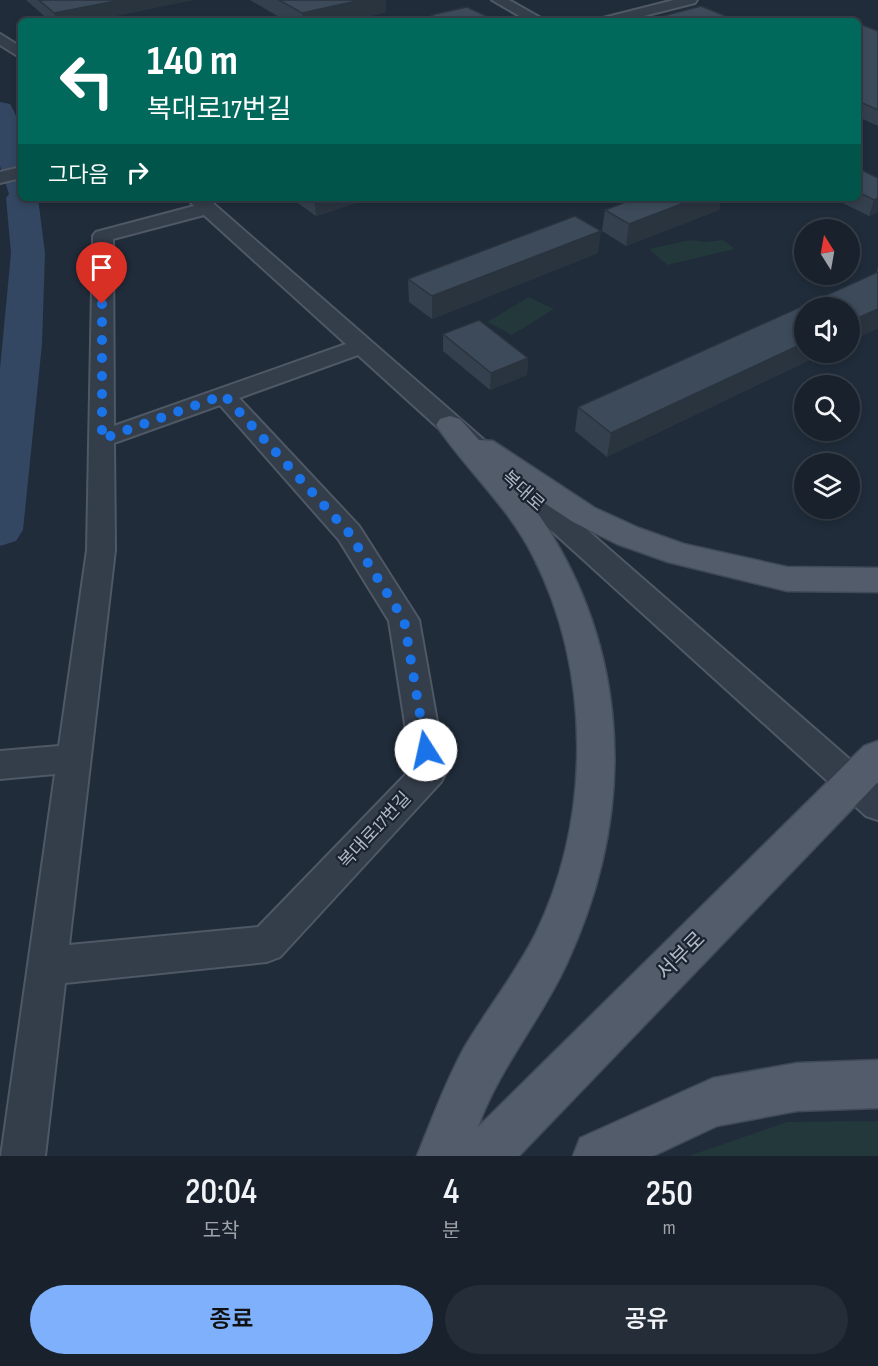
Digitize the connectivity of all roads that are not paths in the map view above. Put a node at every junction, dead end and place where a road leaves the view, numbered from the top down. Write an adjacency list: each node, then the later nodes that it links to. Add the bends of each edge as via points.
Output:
1 (499, 0): 3 (street)
2 (690, 0): 4 (street)
3 (533, 18)
4 (620, 18)
5 (0, 38): 6 (street)
6 (18, 52)
7 (18, 173): 8 (street)
8 (0, 178)
9 (201, 203): 10 (street, 복대로); 13 (street, via 103,236)
10 (361, 346): 11 (street); 12 (street, 복대로)
11 (224, 395): 13 (street); 18 (street, 복대로17번길, via 349,533 404,620 429,772 267,944)
12 (450, 425): 14 (main road, via 574,508 628,536 679,554 787,579); 17 (street, 복대로); 21 (main road, via 538,536 566,596 594,700 597,747 592,800 576,881 551,948 472,1081)
13 (102, 439): 15 (street, via 101,550)
14 (878, 580)
15 (74, 759): 16 (street); 18 (street)
16 (0, 765)
17 (869, 782): 22 (main road, 서부로)
18 (47, 966): 20 (street)
19 (878, 1084): 23 (main road, via 797,1087 713,1102)
20 (23, 1156)
21 (442, 1156)
22 (484, 1156)
23 (598, 1156)

